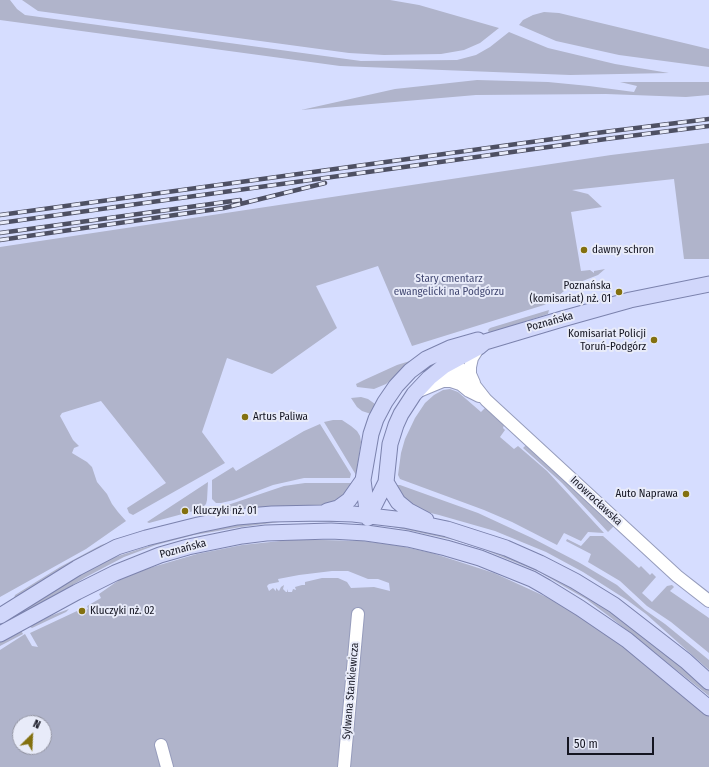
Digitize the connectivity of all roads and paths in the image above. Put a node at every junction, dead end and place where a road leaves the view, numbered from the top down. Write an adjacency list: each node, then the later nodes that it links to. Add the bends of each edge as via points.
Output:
1 (709, 284): 2 (main road, Poznańska, via 630,300)
2 (482, 345): 3 (main road, Poznańska, via 480,340 475,341); 5 (street, via 472,358 469,369)
3 (446, 357): 4 (street, via 452,377); 5 (street); 6 (main road, Poznańska); 8 (main road, Poznańska, via 426,359 410,371 385,402 371,434)
4 (462, 386): 6 (street, via 443,381); 7 (street)
5 (475, 386): 7 (street)
6 (414, 394): 9 (main road, Poznańska, via 401,414 390,444)
7 (484, 398): 14 (street, Inowrocławska, via 677,576)
8 (363, 480): 10 (main road, Poznańska, via 349,500 338,508); 11 (main road, Poznańska)
9 (386, 482): 11 (main road, Poznańska); 12 (main road, via 398,502 409,511)
10 (322, 512): 11 (main road, Poznańska); 16 (main road, Poznańska, via 237,517 117,547 77,568)
11 (369, 516): 12 (main road, via 404,520); 13 (main road, Poznańska)
12 (447, 530): 18 (main road, via 506,548 575,581 614,604)
13 (366, 533): 17 (main road, Poznańska, via 266,533 188,547 114,573); 19 (main road, via 457,551 532,579 627,640)
14 (709, 601)
15 (358, 614): 22 (street, Sylwana Stankiewicza)
16 (0, 616)
17 (3, 628)
18 (709, 682)
19 (709, 708)
20 (161, 745): 21 (street)
21 (167, 767)
22 (344, 767)

